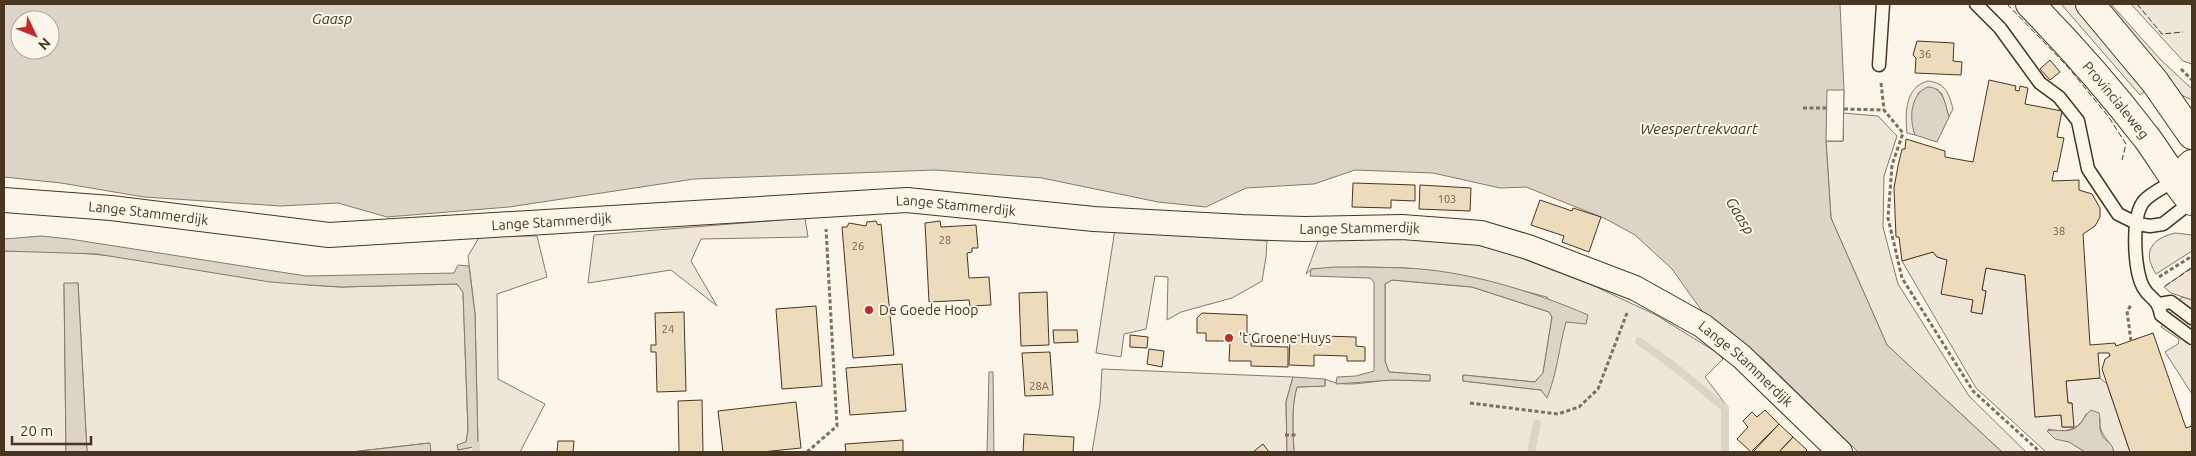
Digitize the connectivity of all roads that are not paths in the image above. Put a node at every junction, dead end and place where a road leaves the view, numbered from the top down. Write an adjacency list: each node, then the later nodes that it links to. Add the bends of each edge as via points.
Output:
1 (1884, 4): 5 (lane)
2 (1976, 4): 10 (lane, via 2000,28 2040,83 2059,97 2078,121 2088,169 2118,214)
3 (2030, 4): 7 (main road, Provincialeweg)
4 (2090, 4): 6 (main road, via 2155,82)
5 (1879, 65)
6 (2192, 135)
7 (2184, 172): 9 (main road, Provincialeweg); 10 (lane, via 2144,201)
8 (4, 200): 14 (street, Lange Stammerdijk, via 111,208 329,236 907,200 1094,219 1305,229 1402,227 1481,233 1528,246 1635,288 1703,326 1742,357)
9 (2192, 202): 10 (lane, via 2163,224)
10 (2138, 224): 11 (lane, via 2135,254 2143,287)
11 (2159, 304): 12 (lane, via 2171,302); 13 (lane, via 2161,315)
12 (2192, 318)
13 (2192, 338)
14 (1840, 452)

